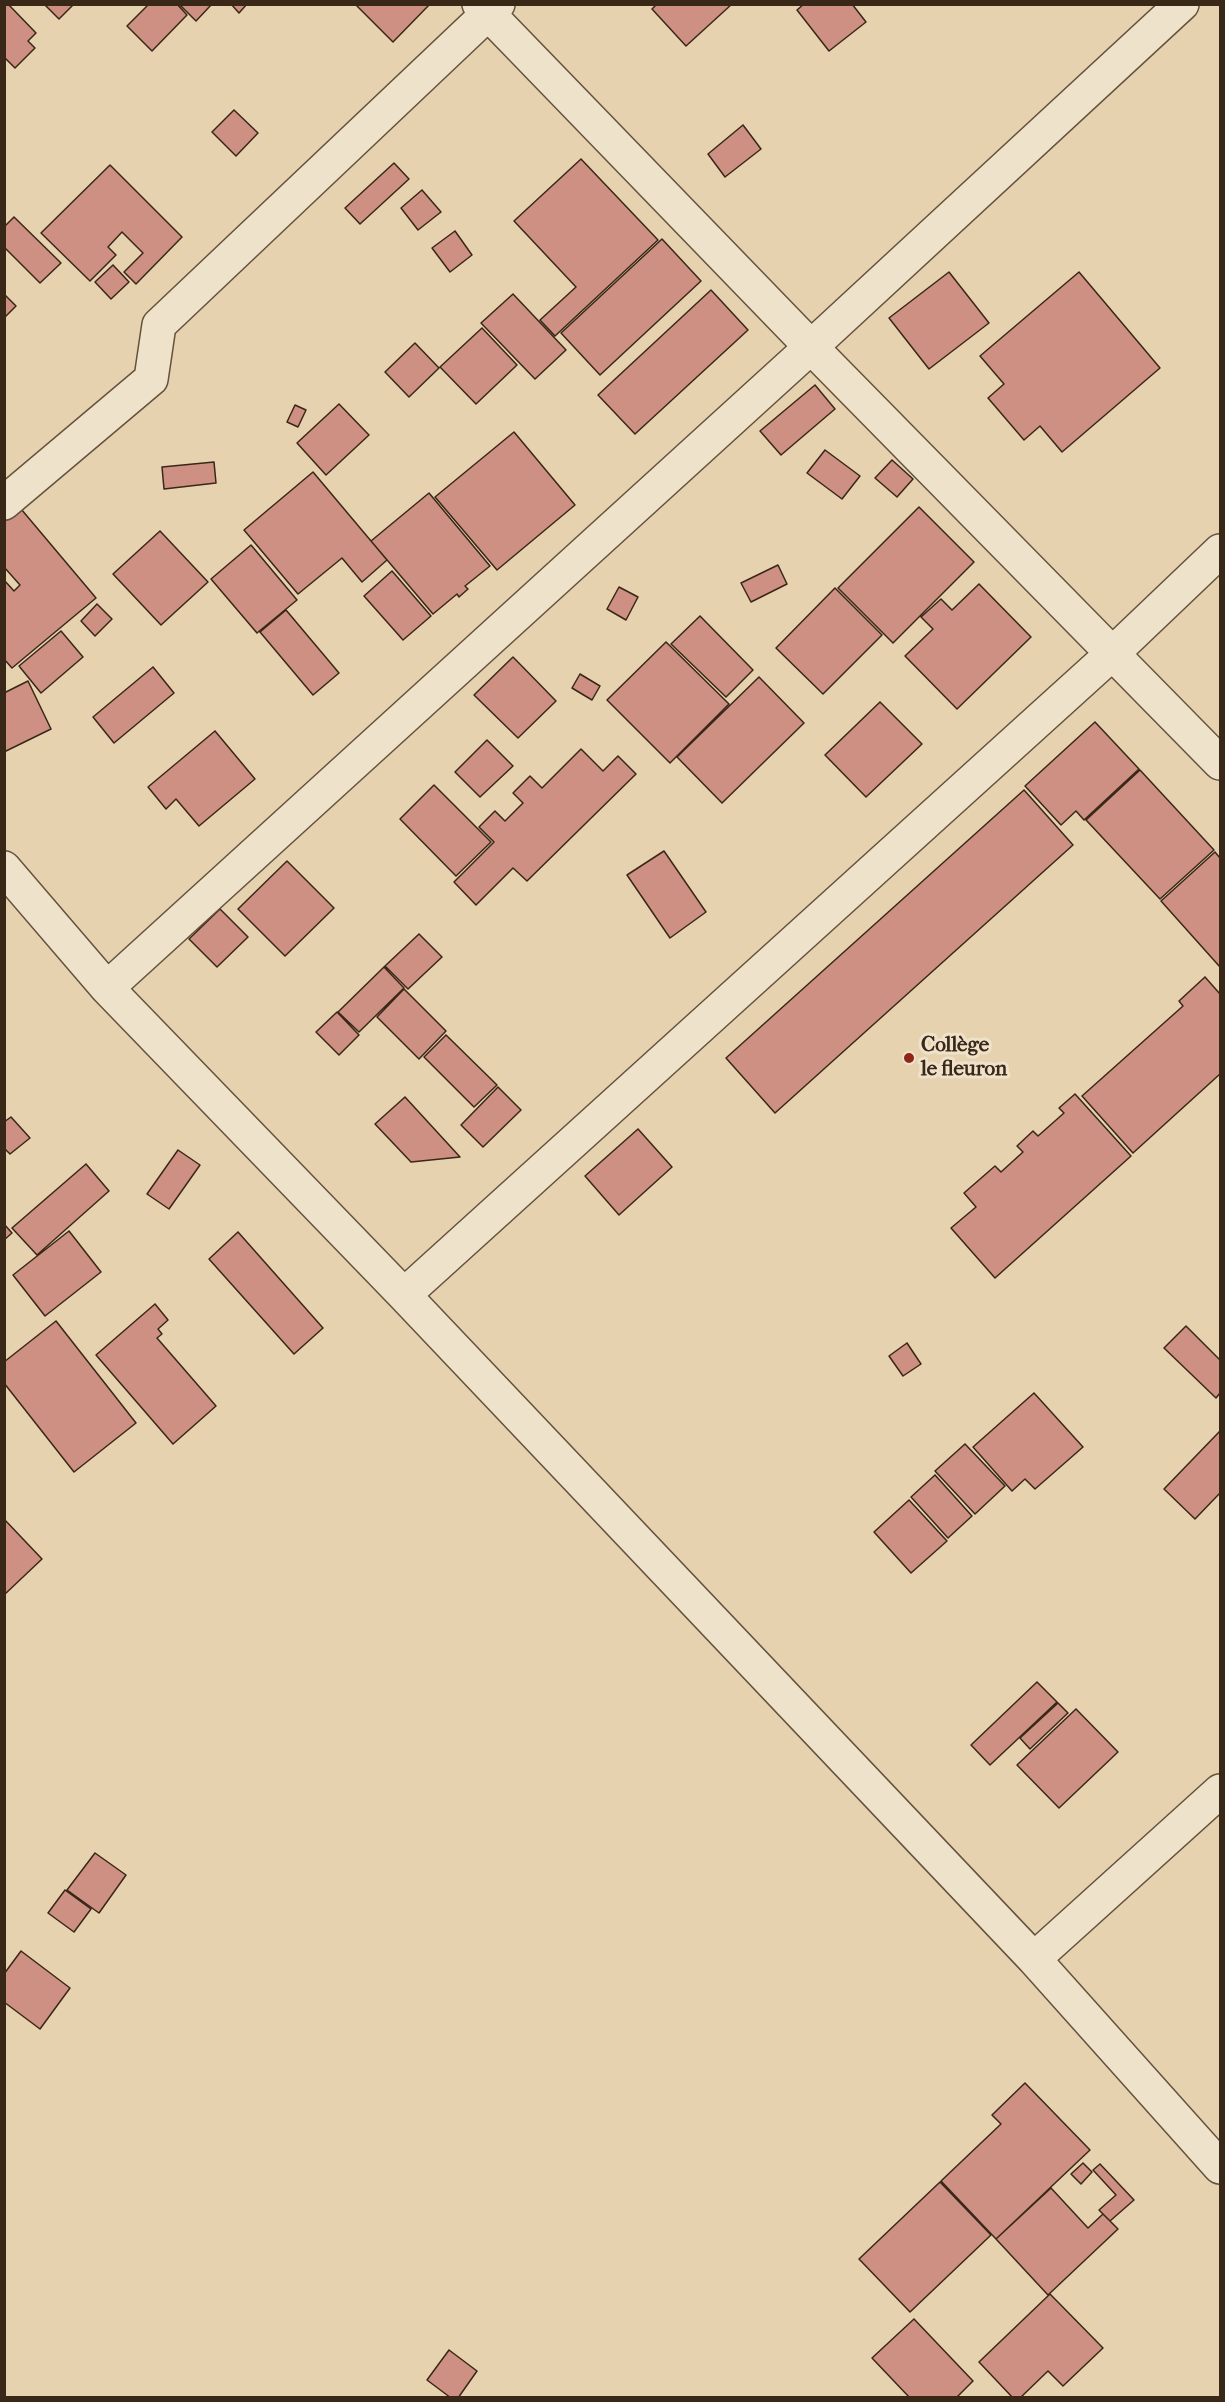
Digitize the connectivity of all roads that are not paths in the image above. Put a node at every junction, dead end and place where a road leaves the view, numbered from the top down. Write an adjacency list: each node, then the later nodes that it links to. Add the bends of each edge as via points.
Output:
1 (1182, 4): 3 (street)
2 (488, 8): 3 (street); 4 (street, via 159,325 151,379)
3 (811, 347): 6 (street); 9 (street)
4 (4, 503)
5 (1221, 551): 6 (street)
6 (1114, 652): 7 (street); 10 (street)
7 (1221, 763)
8 (4, 868): 9 (street)
9 (107, 988): 10 (street)
10 (404, 1295): 12 (street)
11 (1221, 1791): 12 (street)
12 (1034, 1959): 13 (street)
13 (1221, 2167)

